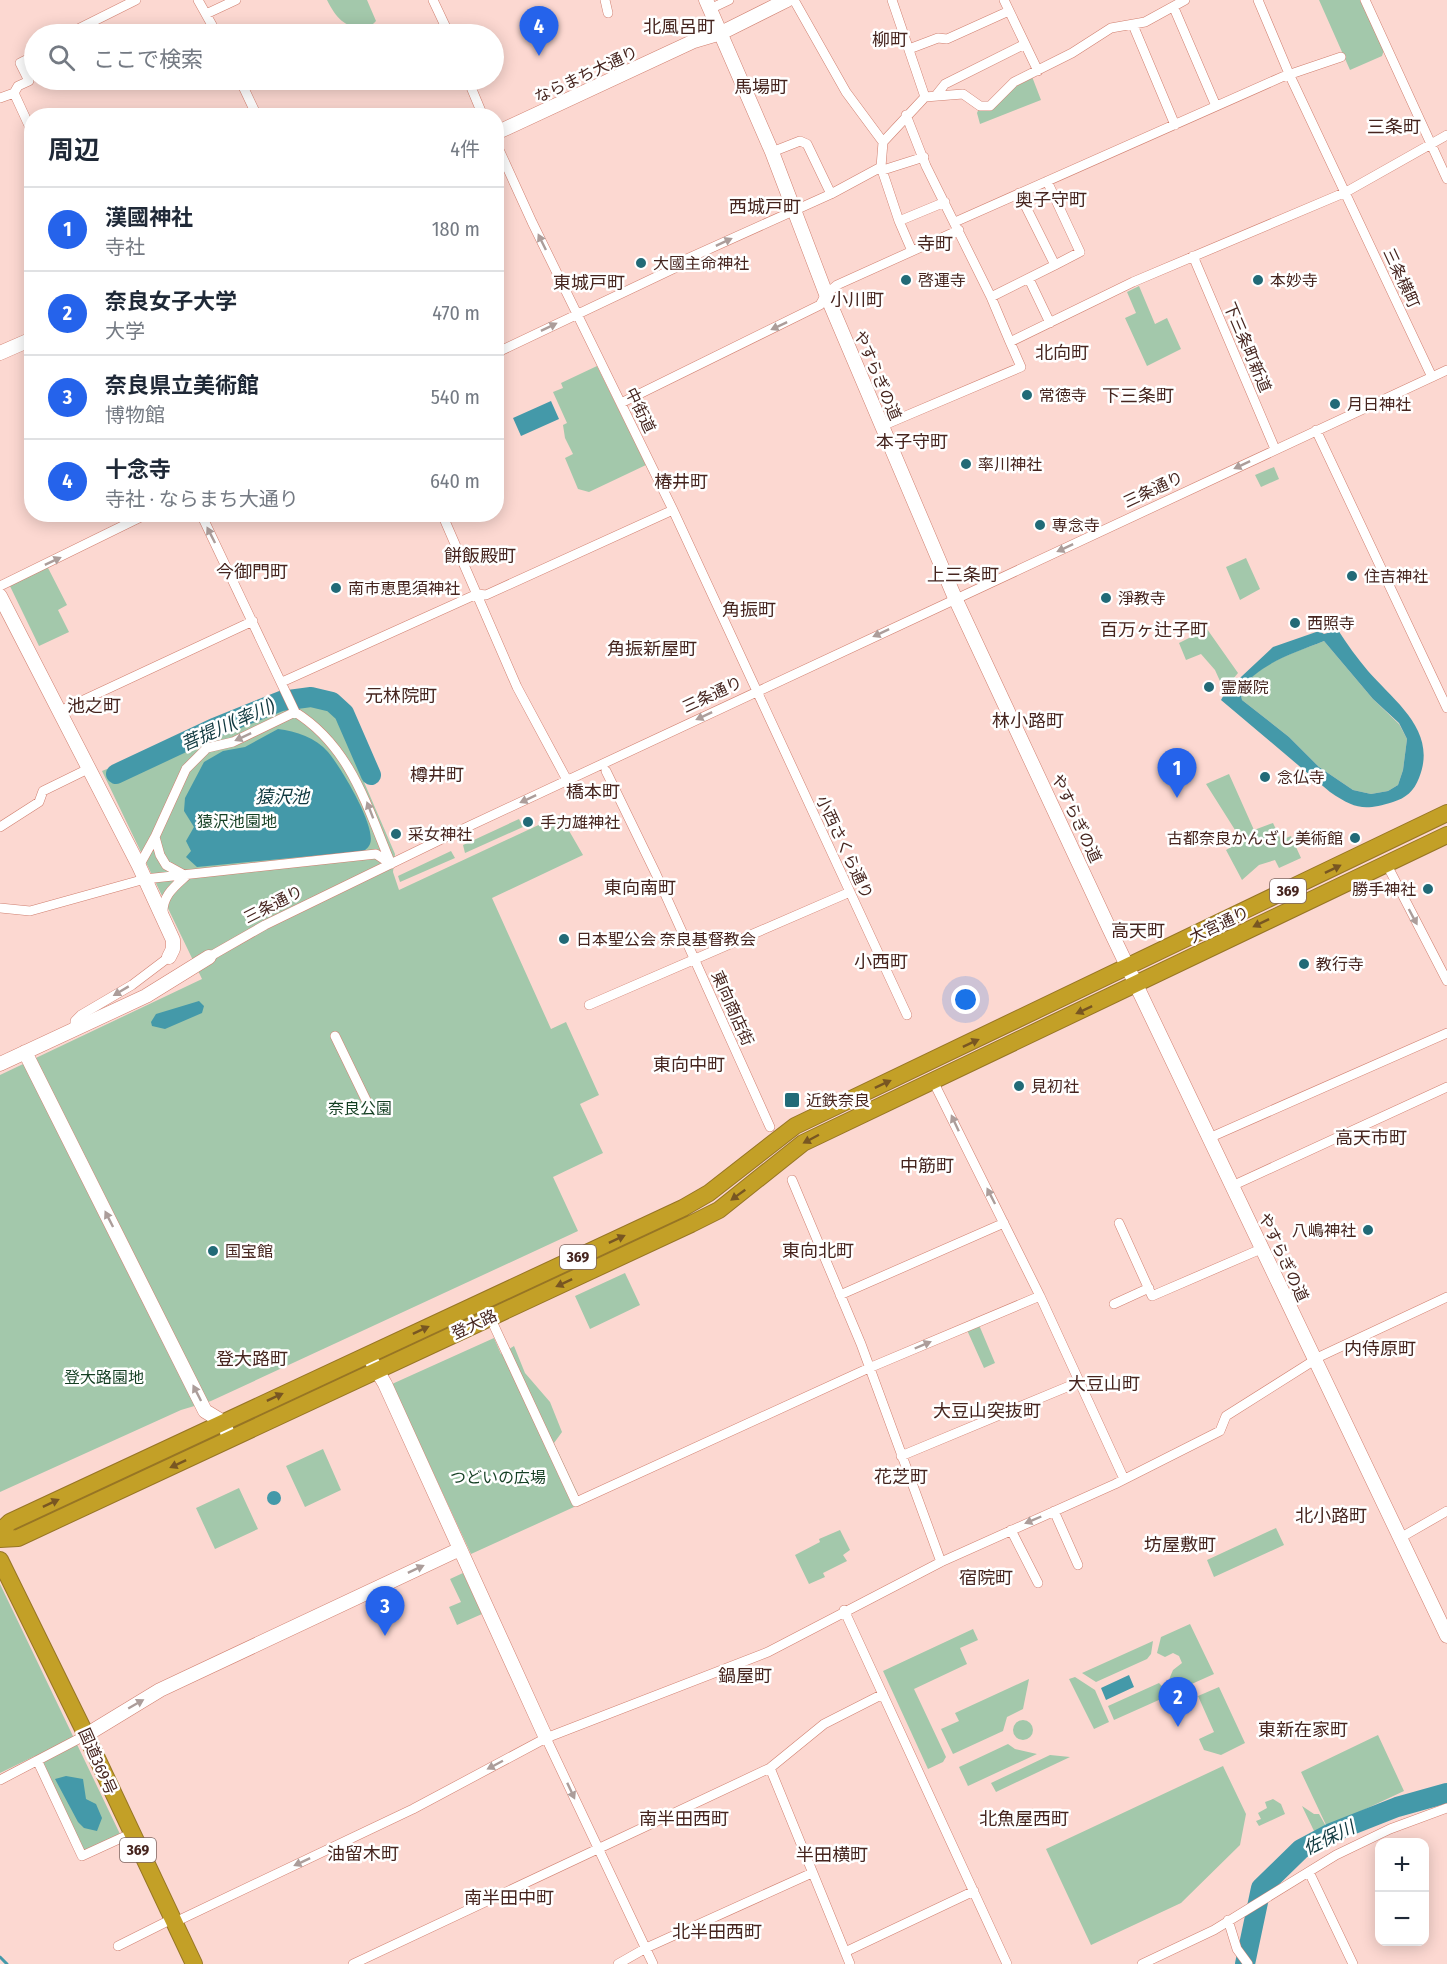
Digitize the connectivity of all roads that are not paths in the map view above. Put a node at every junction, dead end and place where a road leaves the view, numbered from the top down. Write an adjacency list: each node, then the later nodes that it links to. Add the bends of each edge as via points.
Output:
1 (136, 0): 19 (street)
2 (198, 0): 18 (street)
3 (236, 0): 18 (street)
4 (433, 0): 21 (street)
5 (605, 0): 17 (street)
6 (729, 0): 14 (street)
7 (787, 0): 23 (street, ならまち大通り)
8 (794, 0): 44 (street, via 846,92)
9 (892, 0): 25 (street)
10 (1004, 0): 16 (street)
11 (1185, 0): 15 (street)
12 (1258, 0): 28 (street, 三条横町)
13 (1365, 0): 45 (street)
14 (708, 5): 23 (street, やすらぎの道)
15 (1174, 8): 22 (street); 36 (street)
16 (1009, 11): 24 (street); 25 (street, via 947,39 938,38)
17 (608, 13)
18 (206, 14): 20 (street)
19 (88, 24)
20 (212, 24)
21 (444, 24)
22 (1133, 25): 27 (street, via 1111,28); 41 (street)
23 (721, 33): 42 (street, ならまち大通り); 46 (street, やすらぎの道)
24 (1025, 44): 27 (street); 33 (street, via 945,84)
25 (909, 49): 34 (street)
26 (1341, 57): 28 (street)
27 (1038, 71): 33 (street, via 1014,82 990,105 980,106 963,94)
28 (1290, 76): 36 (street); 52 (street, 三条横町)
29 (24, 83): 32 (street)
30 (245, 90): 37 (street)
31 (472, 90): 38 (street)
32 (14, 93): 35 (street); 39 (street)
33 (937, 94): 34 (street)
34 (925, 97): 40 (street)
35 (0, 98)
36 (1216, 106): 41 (street)
37 (253, 108)
38 (480, 108)
39 (24, 115)
40 (906, 115): 44 (street); 47 (street)
41 (1175, 125): 51 (street)
42 (504, 129)
43 (1447, 135): 45 (street)
44 (883, 142): 49 (street)
45 (1430, 143): 50 (street); 52 (street)
46 (772, 152): 54 (street, via 800,141 807,144); 56 (street, やすらぎの道)
47 (924, 157): 49 (street); 55 (street)
48 (504, 160): 65 (street, 中街道, one-way to 48)
49 (882, 168): 54 (street); 57 (street)
50 (1447, 179)
51 (1047, 181): 53 (street); 61 (street, via 1080,252)
52 (1346, 192): 60 (street); 72 (street, 三条横町)
53 (1019, 193): 58 (street); 61 (street)
54 (831, 194): 56 (street)
55 (945, 202): 57 (street); 58 (street)
56 (795, 210): 63 (street, やすらぎの道); 65 (street, one-way to 56)
57 (898, 221): 59 (street)
58 (957, 226): 59 (street); 64 (street)
59 (912, 251): 63 (street, via 837,285)
60 (1193, 256): 66 (street); 76 (street, 下三条町新道)
61 (1055, 265): 62 (street)
62 (1029, 279): 64 (street); 66 (street)
63 (826, 294): 73 (street, one-way to 73, via 820,305 809,311); 74 (street, やすらぎの道)
64 (991, 297): 68 (street)
65 (577, 314): 69 (street, one-way to 65); 73 (street, 中街道)
66 (1050, 323): 68 (street)
67 (24, 342): 70 (street)
68 (1010, 342): 74 (street, via 1021,367)
69 (504, 349)
70 (1, 350)
71 (1447, 370): 72 (street, 三条通り)
72 (1431, 377): 75 (street, 三条通り)
73 (621, 403): 77 (street, 中街道)
74 (882, 426): 84 (street, やすらぎの道)
75 (1316, 430): 76 (street, 三条通り); 88 (street)
76 (1275, 449): 84 (street, 三条通り, one-way to 84)
77 (673, 510): 82 (street, via 486,595); 87 (street, 中街道)
78 (131, 522): 81 (street, one-way to 78)
79 (205, 522): 85 (street, one-way to 79)
80 (446, 522): 82 (street)
81 (0, 586)
82 (477, 594): 86 (street); 93 (street, via 517,687)
83 (0, 596): 90 (street)
84 (956, 598): 87 (street, 三条通り, one-way to 87); 108 (street, やすらぎの道)
85 (253, 621): 86 (street); 90 (street)
86 (282, 682): 89 (street)
87 (757, 692): 93 (street, 三条通り, one-way to 93); 102 (street, 小西さくら通り)
88 (1447, 708)
89 (295, 710): 97 (street, one-way to 97, via 233,741 207,748 193,760); 98 (street, one-way to 89, via 359,784 341,754)
90 (60, 711): 91 (street)
91 (90, 768): 95 (street, via 43,791 39,802); 100 (street)
92 (606, 771): 107 (street, 東向商店街)
93 (567, 780): 98 (street, 三条通り, one-way to 98)
94 (1447, 813): 108 (highway, 大宮通り / 369, one-way to 94)
95 (0, 827)
96 (1447, 836): 99 (highway, 大宮通り / 369)
97 (155, 837): 100 (street); 101 (street, via 166,865)
98 (391, 864): 101 (street, via 376,854); 106 (street, 三条通り, via 265,925)
99 (1387, 865): 109 (street, one-way to 109); 110 (highway, 大宮通り / 369, one-way to 110)
100 (142, 872): 101 (street); 103 (street, via 30,911); 104 (street)
101 (186, 876): 104 (street, via 168,893)
102 (850, 892): 107 (street); 112 (street, 小西さくら通り)
103 (0, 908)
104 (163, 919): 105 (street, via 173,940)
105 (169, 957): 113 (street, one-way to 113, via 132,985 81,1014)
106 (209, 957): 113 (street, 三条通り, via 146,996)
107 (695, 960): 111 (street); 122 (street, 東向商店街)
108 (1128, 966): 110 (street, やすらぎの道); 118 (highway, 大宮通り / 369, one-way to 108)
109 (1447, 981)
110 (1136, 985): 119 (highway, 大宮通り / 369, one-way to 119); 123 (street, やすらぎの道)
111 (589, 1005)
112 (907, 1015)
113 (75, 1029): 116 (street, 三条通り)
114 (1447, 1033): 123 (street)
115 (335, 1036): 121 (street)
116 (25, 1052): 117 (street, 三条通り); 143 (street, one-way to 116, via 205,1411)
117 (0, 1064)
118 (925, 1064): 119 (street); 126 (highway, 登大路 / 369, one-way to 118, via 709,1193 795,1126)
119 (933, 1080): 127 (street, one-way to 119); 129 (highway, 登大路 / 369, one-way to 129, via 803,1143 718,1210)
120 (1447, 1087): 125 (street)
121 (366, 1100)
122 (770, 1127)
123 (1209, 1138): 125 (street, やすらぎの道)
124 (792, 1180): 132 (street)
125 (1232, 1186): 130 (street, やすらぎの道)
126 (683, 1208): 129 (highway); 135 (highway, 登大路 / 369, one-way to 126)
127 (1004, 1222): 132 (street); 133 (street)
128 (1119, 1222): 131 (street)
129 (691, 1224): 137 (highway, 登大路 / 369, one-way to 137)
130 (1261, 1249): 131 (street, via 1152,1296); 139 (street, やすらぎの道)
131 (1149, 1288): 136 (street)
132 (840, 1295): 140 (street)
133 (1040, 1296): 140 (street, one-way to 133); 142 (street)
134 (1447, 1297): 139 (street)
135 (490, 1298): 137 (street); 138 (highway, 登大路 / 369, one-way to 135)
136 (1113, 1304)
137 (489, 1317): 140 (street, via 576,1502); 141 (highway, 登大路 / 369)
138 (368, 1355): 141 (street); 143 (highway, 登大路 / 369, one-way to 138)
139 (1315, 1362): 146 (street, via 1226,1416 1220,1431); 151 (street, やすらぎの道)
140 (869, 1368): 145 (street)
141 (376, 1371): 144 (highway, 登大路 / 369); 153 (street)
142 (1079, 1382): 145 (street); 146 (street)
143 (223, 1422): 144 (street); 150 (highway, 登大路 / 369, one-way to 143, via 10,1522)
144 (230, 1439): 152 (highway, 登大路 / 369, one-way to 152, via 18,1538)
145 (901, 1456): 155 (street)
146 (1124, 1479): 147 (street)
147 (1054, 1511): 149 (street, one-way to 149); 156 (street)
148 (1447, 1511): 151 (street)
149 (1011, 1530): 155 (street); 157 (street)
150 (0, 1531)
151 (1400, 1538): 159 (street, やすらぎの道)
152 (0, 1539)
153 (460, 1549): 161 (street, one-way to 153, via 160,1690); 162 (street)
154 (0, 1560): 161 (highway, 国道369号 / 369)
155 (941, 1562): 158 (street)
156 (1078, 1565)
157 (1038, 1582)
158 (844, 1610): 160 (street); 162 (street, via 768,1652)
159 (1447, 1636)
160 (883, 1694): 164 (street, via 824,1725); 171 (street)
161 (86, 1735): 163 (street); 167 (highway, 国道369号 / 369)
162 (546, 1738): 168 (street, one-way to 168); 173 (street, one-way to 173, via 413,1809)
163 (38, 1762): 165 (street); 167 (street, via 82,1856)
164 (770, 1768): 168 (street); 170 (street)
165 (0, 1780)
166 (1447, 1808): 169 (street, via 1390,1829)
167 (130, 1834): 173 (highway, 国道369号 / 369)
168 (597, 1847): 175 (street); 178 (street)
169 (1309, 1872): 172 (street); 185 (street)
170 (812, 1873): 175 (street); 176 (street)
171 (974, 1892): 176 (street); 182 (street)
172 (1228, 1920): 183 (street); 184 (street, via 1237,1949)
173 (173, 1921): 174 (street); 177 (highway, 国道369号 / 369)
174 (118, 1946)
175 (646, 1948): 179 (street); 180 (street)
176 (845, 1952): 181 (street)
177 (194, 1964)
178 (353, 1964)
179 (618, 1964)
180 (653, 1964)
181 (850, 1964)
182 (1007, 1964)
183 (1142, 1964)
184 (1248, 1964)
185 (1353, 1964)

